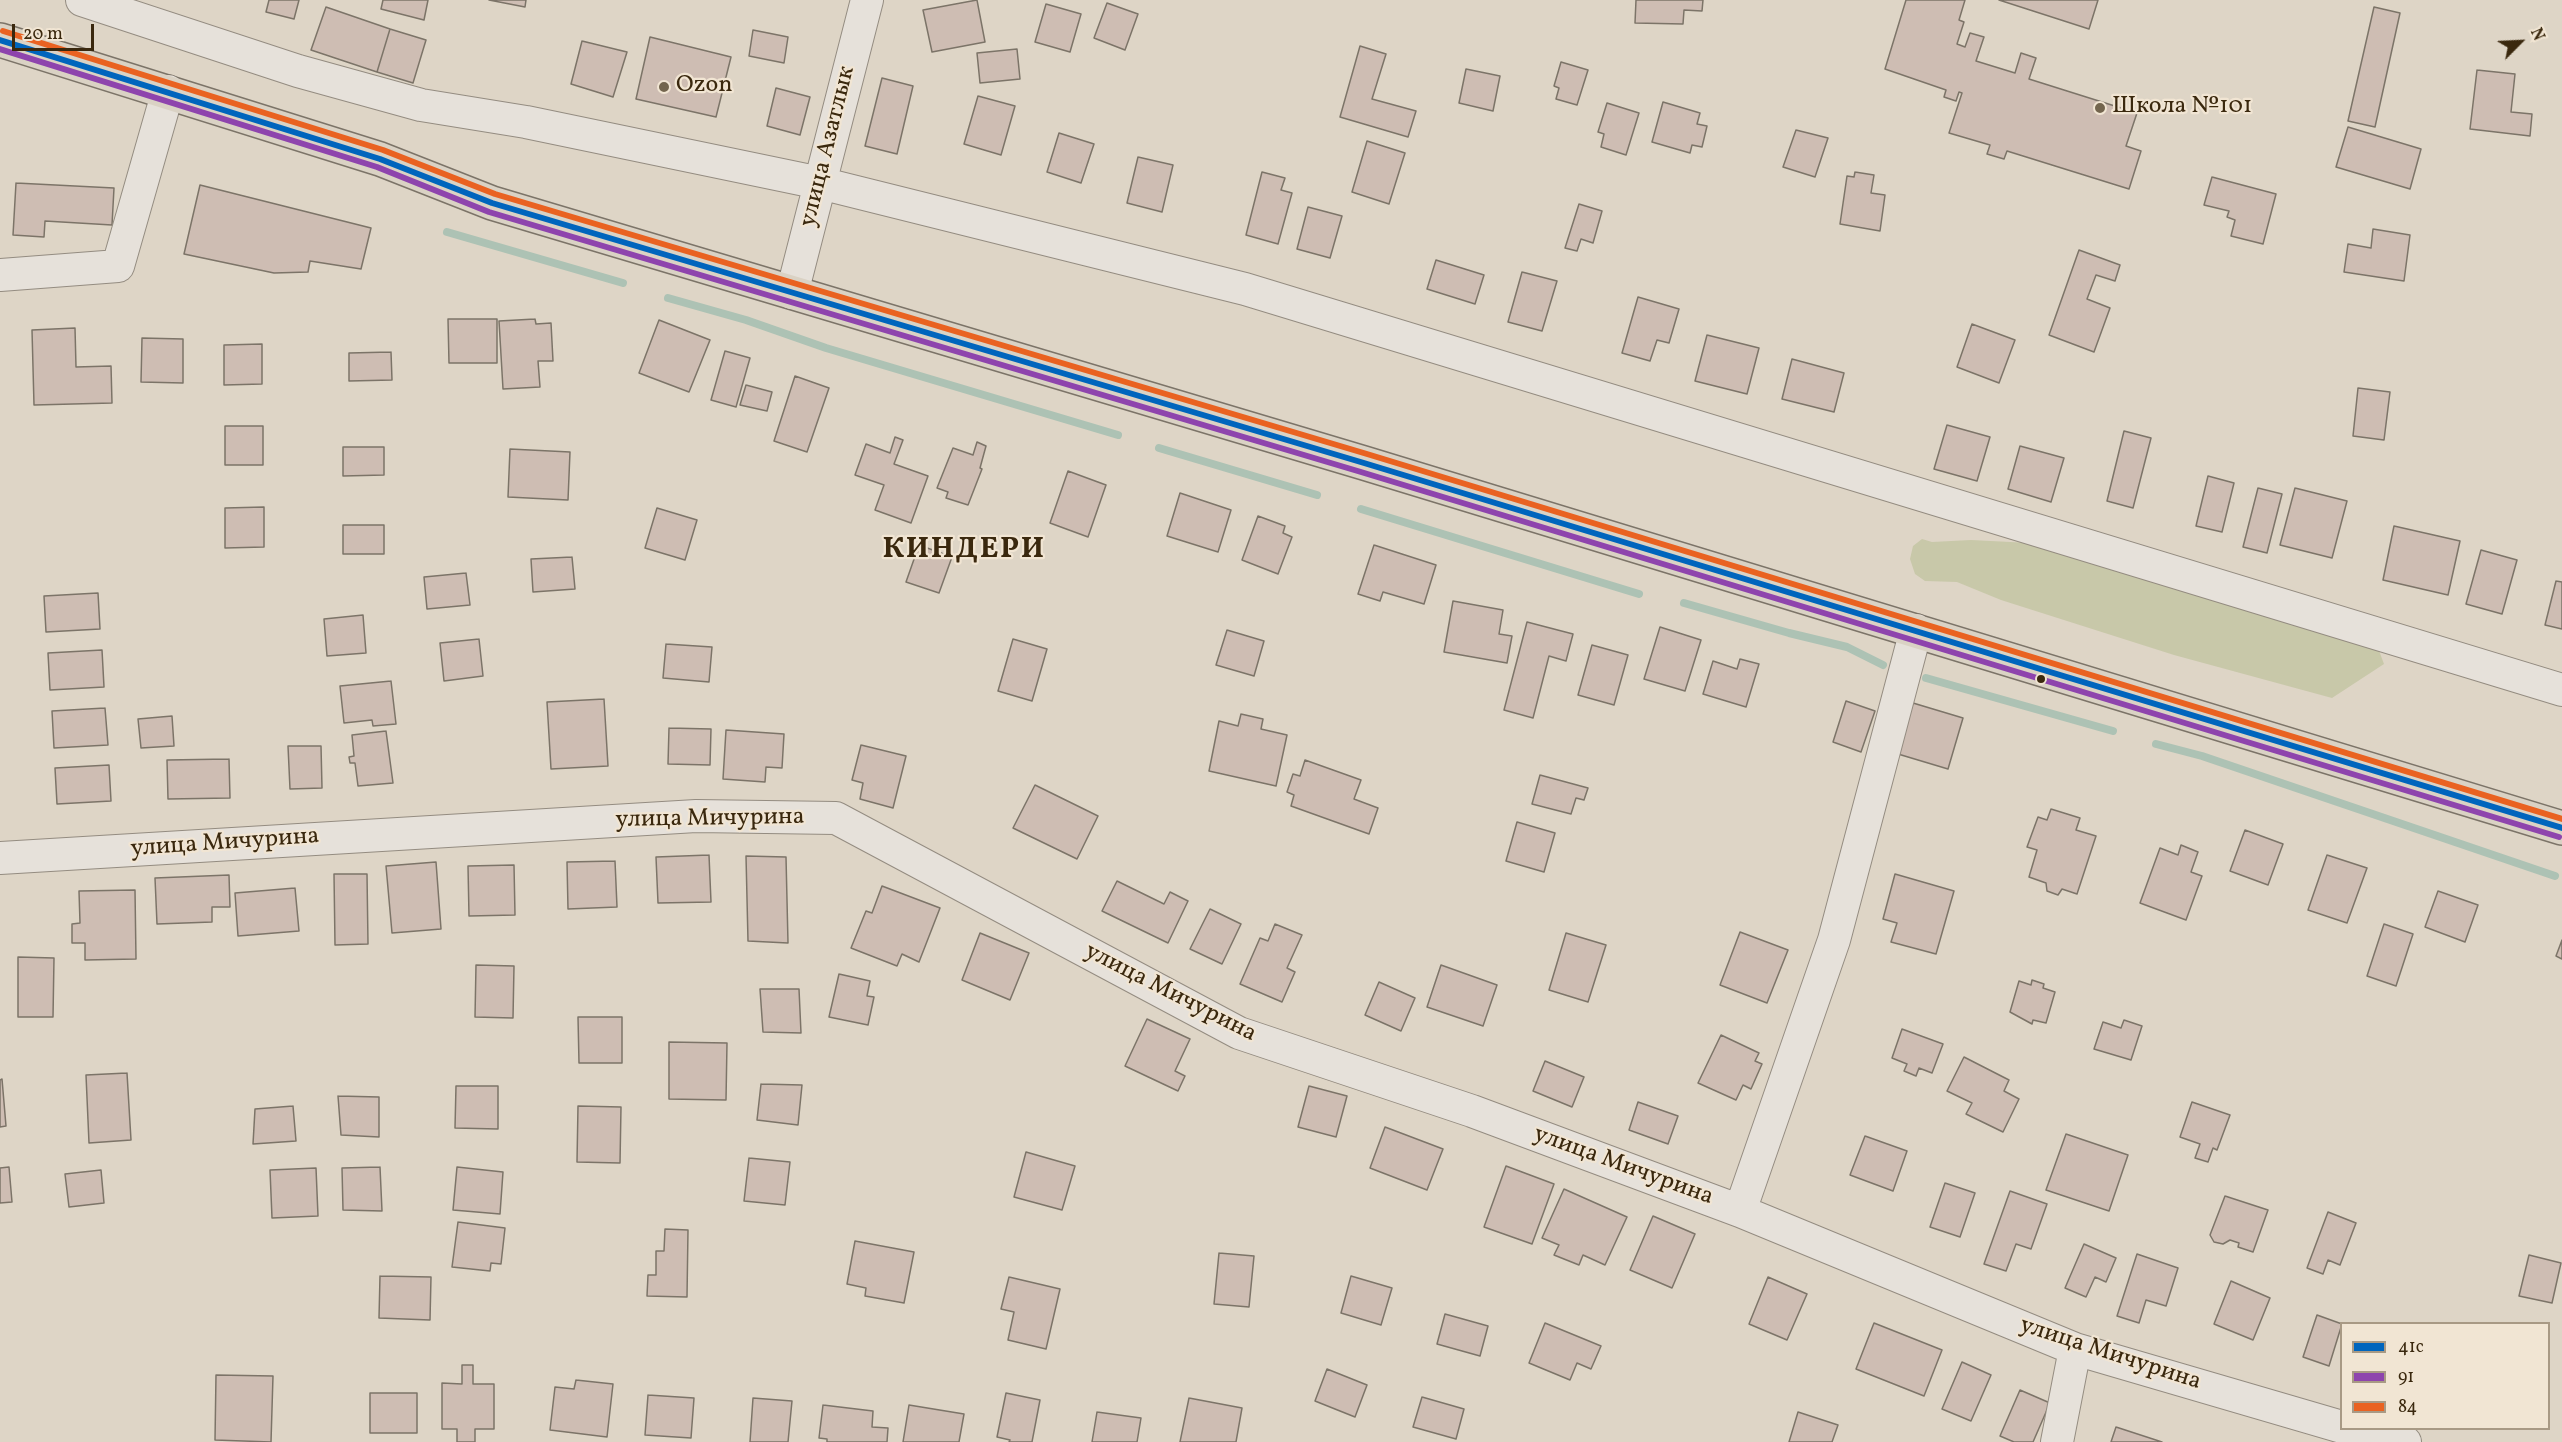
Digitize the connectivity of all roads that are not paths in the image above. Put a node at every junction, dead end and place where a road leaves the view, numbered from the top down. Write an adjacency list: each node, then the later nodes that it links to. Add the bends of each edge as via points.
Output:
1 (82, 0): 5 (street, via 298,71 422,105 526,122)
2 (867, 0): 5 (street, улица Азатлык)
3 (0, 40): 4 (main road)
4 (168, 91): 6 (street, via 118,266); 7 (main road, via 380,159 492,203)
5 (820, 183): 7 (street, улица Азатлык); 9 (street, via 1245,289)
6 (0, 275)
7 (792, 293): 8 (main road)
8 (1916, 630): 10 (main road); 12 (street, via 1834,940)
9 (2562, 690)
10 (2562, 828)
11 (0, 858): 12 (street, улица Мичурина, via 696,816 836,818 1239,1033 1472,1111)
12 (1740, 1211): 13 (street, улица Мичурина)
13 (2074, 1349): 14 (street, улица Мичурина); 16 (street)
14 (2340, 1426)
15 (2354, 1430): 17 (street)
16 (2057, 1442)
17 (2405, 1442)

